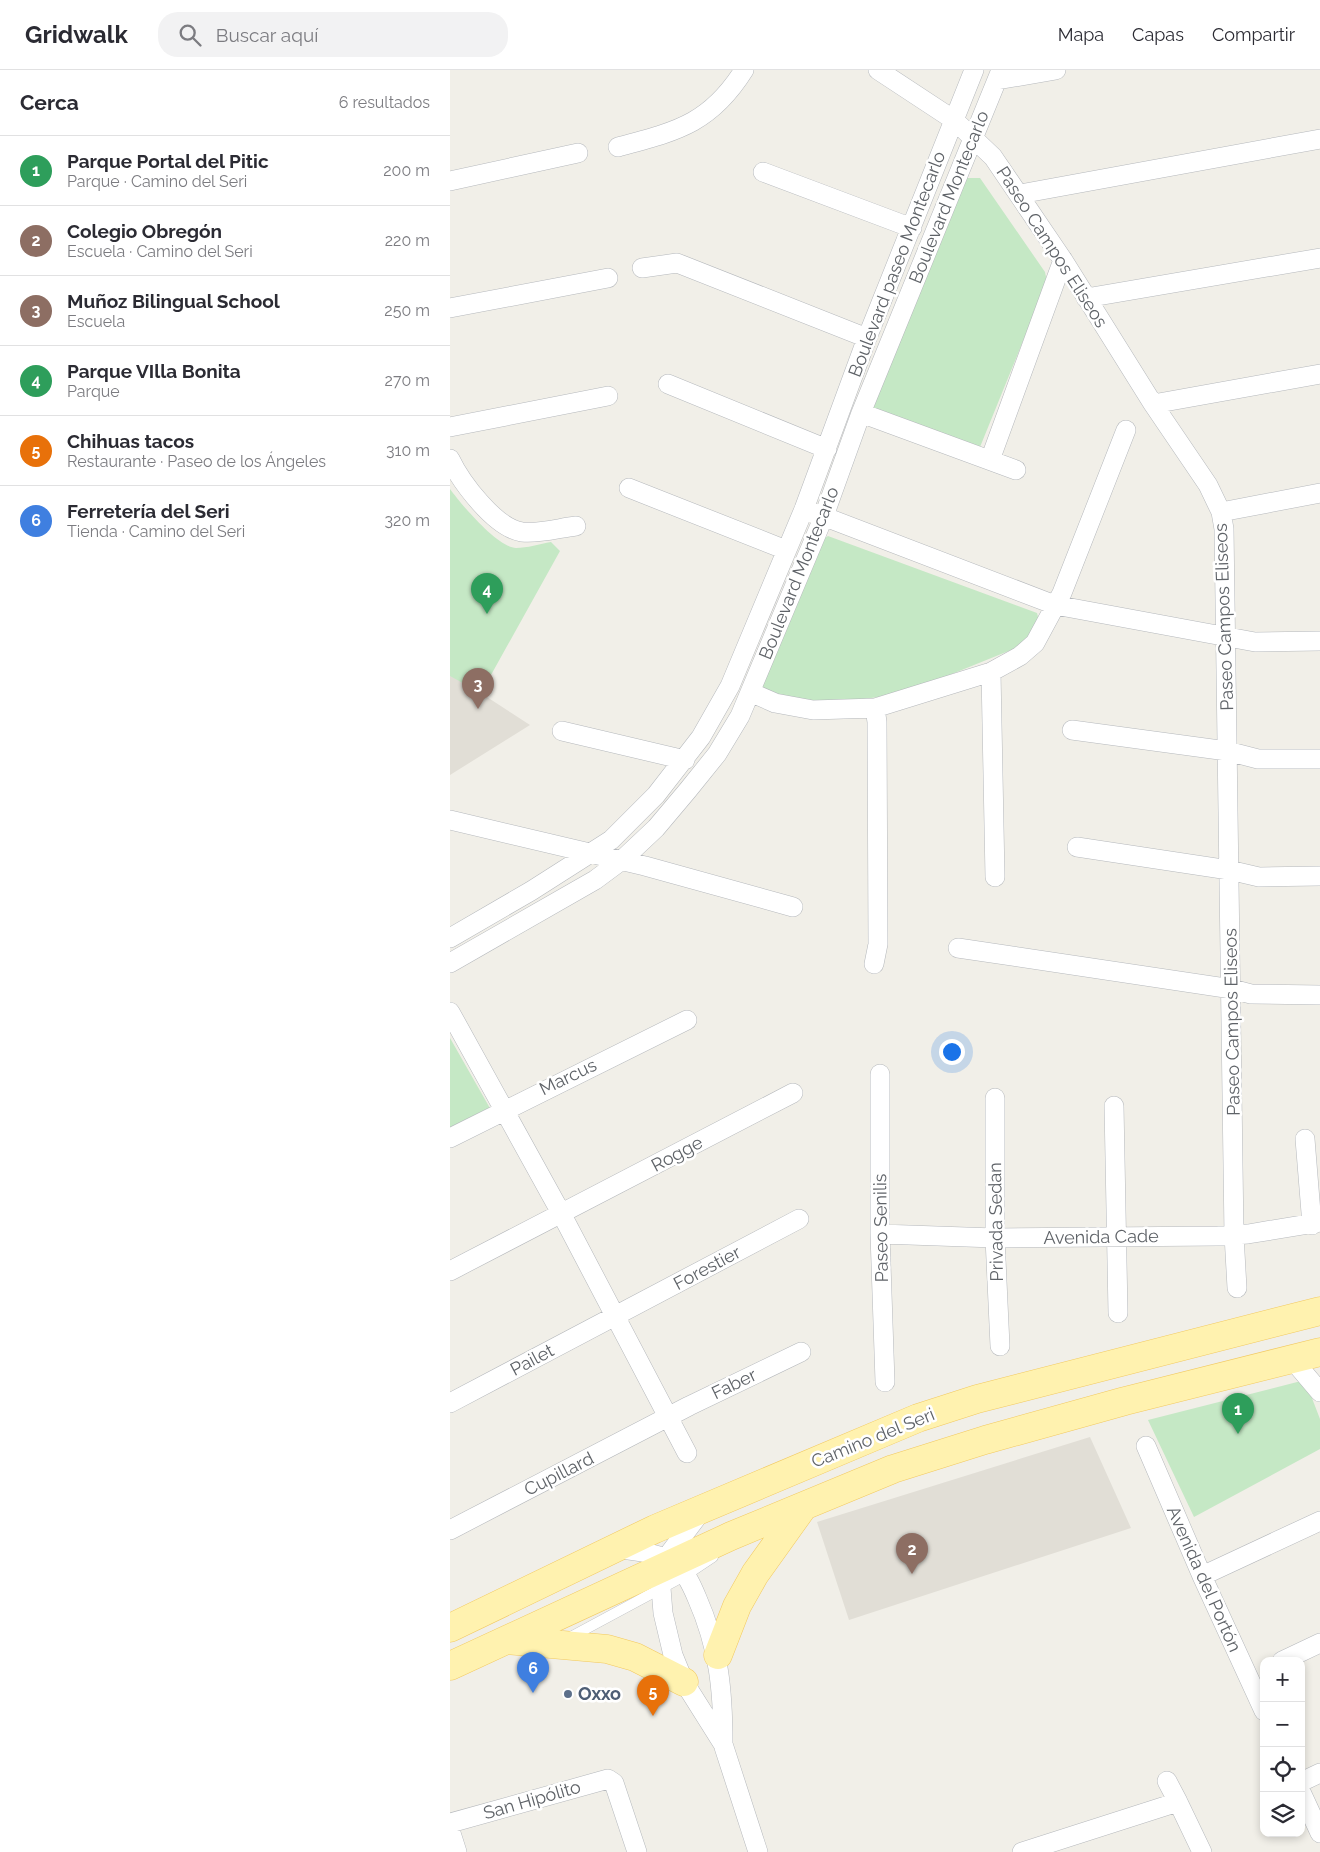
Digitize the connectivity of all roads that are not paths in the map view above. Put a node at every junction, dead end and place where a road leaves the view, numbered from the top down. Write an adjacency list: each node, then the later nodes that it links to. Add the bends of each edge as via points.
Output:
1 (744, 70): 9 (street, via 730,92 712,110 688,125)
2 (878, 70): 6 (street, Paseo Campos Eliseos)
3 (974, 70): 6 (street, Boulevard paseo Montecarlo)
4 (1056, 70): 5 (street)
5 (999, 75): 7 (street, Boulevard Montecarlo)
6 (954, 120): 7 (street, Paseo Campos Eliseos); 14 (street, Boulevard paseo Montecarlo)
7 (973, 137): 13 (street, Paseo Campos Eliseos, via 993,157); 26 (street, Boulevard Montecarlo)
8 (1320, 139): 13 (street)
9 (618, 147)
10 (578, 153): 12 (street)
11 (763, 172): 14 (street)
12 (450, 181)
13 (1020, 194): 16 (street, Paseo Campos Eliseos)
14 (912, 228): 21 (street, Boulevard paseo Montecarlo)
15 (1320, 258): 19 (street)
16 (1063, 260): 19 (street, Paseo Campos Eliseos); 31 (street)
17 (642, 268): 21 (street, via 676,263)
18 (608, 278): 20 (street)
19 (1086, 298): 25 (street, Paseo Campos Eliseos)
20 (450, 308)
21 (867, 338): 29 (street, Boulevard paseo Montecarlo)
22 (1320, 374): 25 (street)
23 (668, 384): 29 (street)
24 (608, 396): 27 (street)
25 (1153, 404): 36 (street, Paseo Campos Eliseos, via 1208,485)
26 (861, 413): 31 (street); 37 (street, Boulevard Montecarlo)
27 (450, 427)
28 (1126, 430): 40 (street)
29 (827, 449): 35 (street, Boulevard paseo Montecarlo)
30 (450, 459): 38 (street, via 457,474 477,497 511,529 535,532)
31 (990, 460): 32 (street)
32 (1016, 470)
33 (629, 488): 39 (street)
34 (1320, 493): 36 (street)
35 (804, 509): 37 (street); 39 (street, Boulevard paseo Montecarlo)
36 (1221, 512): 41 (street, Paseo Campos Eliseos)
37 (824, 516): 40 (street); 44 (street, Boulevard Montecarlo)
38 (576, 526)
39 (786, 550): 50 (street, Boulevard paseo Montecarlo, via 730,686)
40 (1055, 605): 41 (street); 43 (street, via 1035,643 1020,656)
41 (1226, 637): 42 (street, via 1255,642); 48 (street, Paseo Campos Eliseos)
42 (1320, 641)
43 (991, 672): 45 (street); 57 (street)
44 (750, 692): 45 (street, via 775,702 813,710); 54 (street, Boulevard Montecarlo, via 740,716 716,754 656,828)
45 (875, 708): 62 (street, via 878,944)
46 (1072, 730): 48 (street)
47 (562, 731): 50 (street)
48 (1227, 751): 49 (street, via 1258,759); 55 (street, Paseo Campos Eliseos)
49 (1320, 759)
50 (685, 760): 53 (street, Boulevard paseo Montecarlo, via 633,820)
51 (450, 820): 53 (street)
52 (1077, 847): 55 (street)
53 (593, 853): 54 (street); 59 (street, Boulevard paseo Montecarlo)
54 (622, 860): 58 (street); 61 (street, Boulevard Montecarlo, via 595,880)
55 (1229, 870): 56 (street, via 1272,878); 63 (street, Paseo Campos Eliseos)
56 (1320, 876)
57 (995, 877)
58 (793, 907)
59 (450, 938)
60 (958, 948): 63 (street)
61 (450, 963)
62 (874, 964)
63 (1232, 989): 64 (street, via 1251,994); 78 (street, Paseo Campos Eliseos)
64 (1320, 995)
65 (450, 1012): 71 (street)
66 (687, 1020): 71 (street, Marcus)
67 (880, 1074): 77 (street, Paseo Senilis)
68 (793, 1093): 74 (street, Rogge)
69 (995, 1098): 80 (street, Privada Sedan)
70 (1114, 1106): 79 (street)
71 (504, 1109): 72 (street, Marcus); 74 (street)
72 (450, 1138)
73 (1305, 1140): 76 (street)
74 (561, 1213): 81 (street, Rogge); 85 (street)
75 (799, 1219): 85 (street, Forestier)
76 (1316, 1224): 78 (street, Avenida Cade)
77 (880, 1234): 80 (street, Avenida Cade); 90 (street, Paseo Senilis)
78 (1234, 1235): 79 (street, Avenida Cade); 82 (street, Paseo Campos Eliseos)
79 (1115, 1236): 80 (street, Avenida Cade); 84 (street)
80 (995, 1238): 86 (street, Privada Sedan)
81 (450, 1271)
82 (1237, 1288)
83 (1320, 1311): 97 (main road, Camino del Seri, via 948,1408)
84 (1118, 1313)
85 (614, 1316): 92 (street, Pailet); 93 (street)
86 (1000, 1346)
87 (801, 1352): 93 (street, Faber)
88 (1320, 1352): 89 (main road, Camino del Seri)
89 (1292, 1359): 91 (street); 96 (main road, Camino del Seri, via 968,1445 893,1469)
90 (885, 1382)
91 (1320, 1392)
92 (450, 1403)
93 (667, 1417): 95 (street); 99 (street, Cupillard)
94 (1146, 1446): 102 (street, Avenida del Portón)
95 (687, 1453)
96 (803, 1507): 101 (main road, Camino del Seri, via 731,1536); 107 (main road, via 737,1606)
97 (703, 1508): 100 (main road, Camino del Seri); 101 (street)
98 (1320, 1521): 102 (street)
99 (450, 1530)
100 (614, 1548): 101 (street); 103 (main road, Camino del Seri)
101 (670, 1571): 104 (main road, Camino del Seri); 106 (lane); 107 (street, via 702,1608); 111 (street, via 667,1636)
102 (1202, 1576): 110 (street, Avenida del Portón)
103 (450, 1628)
104 (503, 1640): 106 (main road); 109 (main road, Camino del Seri)
105 (1320, 1643): 108 (street)
106 (557, 1644): 111 (main road, via 635,1657)
107 (718, 1655): 112 (street)
108 (1290, 1657)
109 (450, 1666)
110 (1256, 1673): 113 (street, Avenida del Portón)
111 (689, 1691): 112 (street); 114 (street)
112 (723, 1693): 114 (street)
113 (1262, 1702)
114 (723, 1744): 125 (street)
115 (1320, 1773): 116 (street)
116 (1305, 1780)
117 (1167, 1781): 119 (street)
118 (1305, 1801): 122 (street)
119 (1178, 1802): 126 (street); 127 (street)
120 (450, 1823): 124 (street, San Hipólito, via 608,1779 614,1783)
121 (450, 1830): 123 (street)
122 (1320, 1833)
123 (457, 1852)
124 (637, 1852)
125 (758, 1852)
126 (1022, 1852)
127 (1202, 1852)

